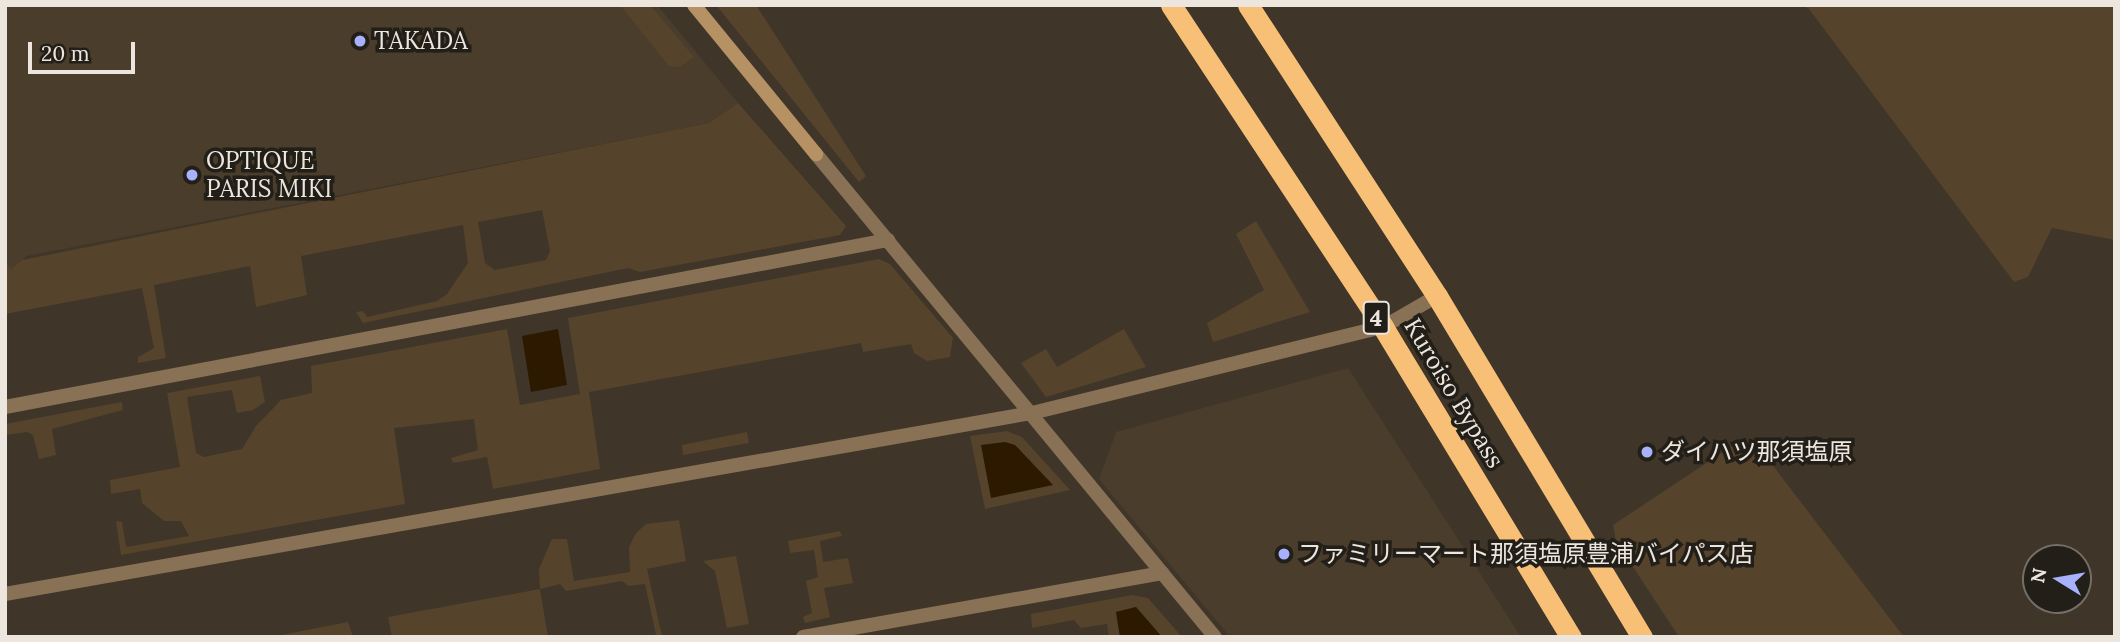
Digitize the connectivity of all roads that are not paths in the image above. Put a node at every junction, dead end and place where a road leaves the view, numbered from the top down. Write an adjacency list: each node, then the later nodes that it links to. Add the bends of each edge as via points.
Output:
1 (694, 5): 4 (street)
2 (1171, 5): 6 (highway, Kuroiso Bypass / 4)
3 (1248, 5): 5 (highway, Kuroiso Bypass)
4 (888, 240): 7 (street); 8 (street)
5 (1437, 296): 6 (street); 14 (highway, Kuroiso Bypass)
6 (1383, 327): 8 (street); 13 (highway, Kuroiso Bypass / 4)
7 (5, 407)
8 (1032, 413): 9 (street); 10 (street)
9 (1162, 573): 11 (street); 12 (street)
10 (5, 594)
11 (803, 637)
12 (1215, 637)
13 (1572, 637)
14 (1642, 637)

